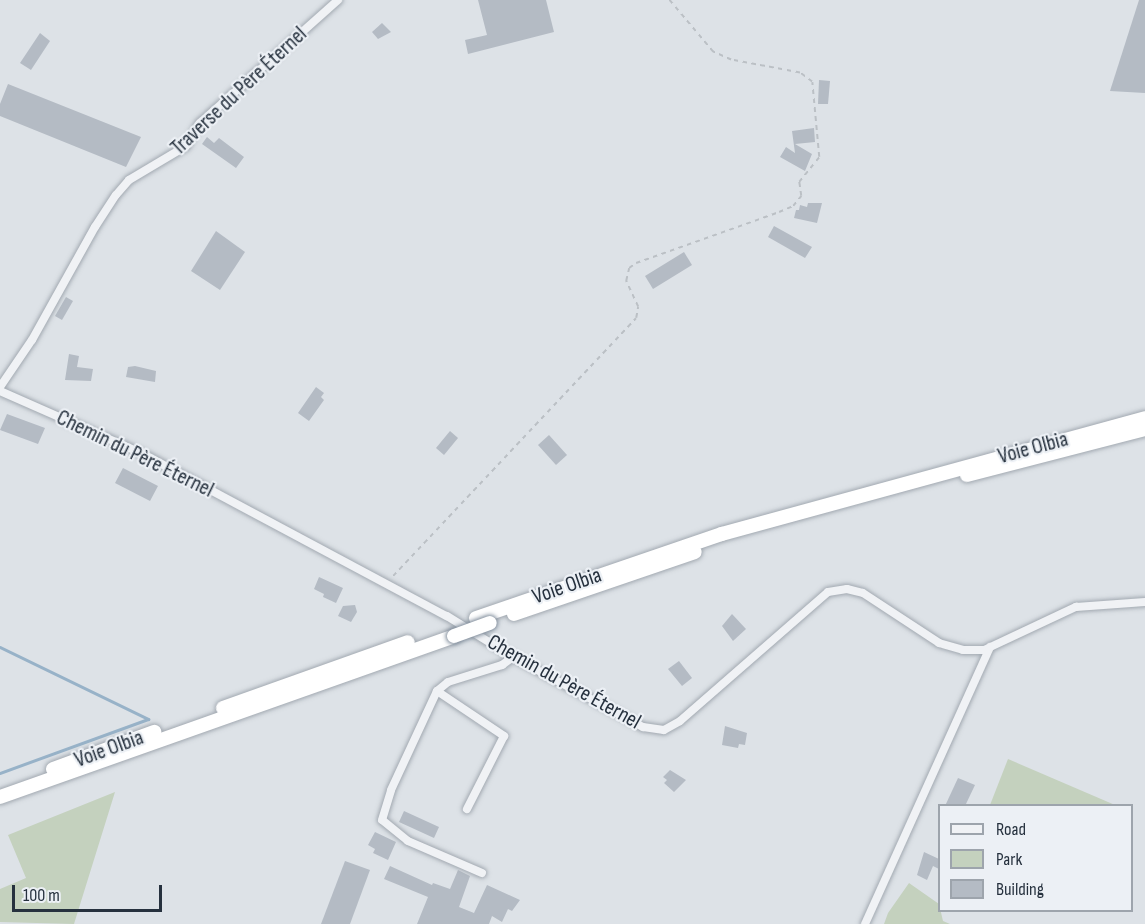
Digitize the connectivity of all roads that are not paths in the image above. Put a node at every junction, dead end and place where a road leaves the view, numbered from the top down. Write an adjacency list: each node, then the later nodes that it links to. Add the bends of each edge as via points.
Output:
1 (338, 0): 2 (street, Traverse du Père Éternel, via 200,123 186,146 129,180 95,227)
2 (0, 389): 8 (street, Chemin du Père Éternel, via 143,454 386,583)
3 (1145, 418): 6 (highway, Voie Olbia, via 722,534 476,618)
4 (1145, 429): 6 (highway, Voie Olbia, bridge, via 766,530 490,623)
5 (1145, 603): 7 (street, Chemin du Père Éternel, via 1076,607)
6 (452, 632): 10 (highway, Voie Olbia); 11 (highway, Voie Olbia)
7 (990, 647): 8 (street, Chemin du Père Éternel, via 963,650 939,643 863,593 847,589 828,592 680,721 664,730 644,727); 14 (street)
8 (513, 657): 9 (street, via 502,665 448,682)
9 (437, 691): 12 (street, via 504,736); 13 (street, via 391,790 382,820 408,841)
10 (0, 788)
11 (0, 797)
12 (467, 809)
13 (482, 873)
14 (865, 924)

